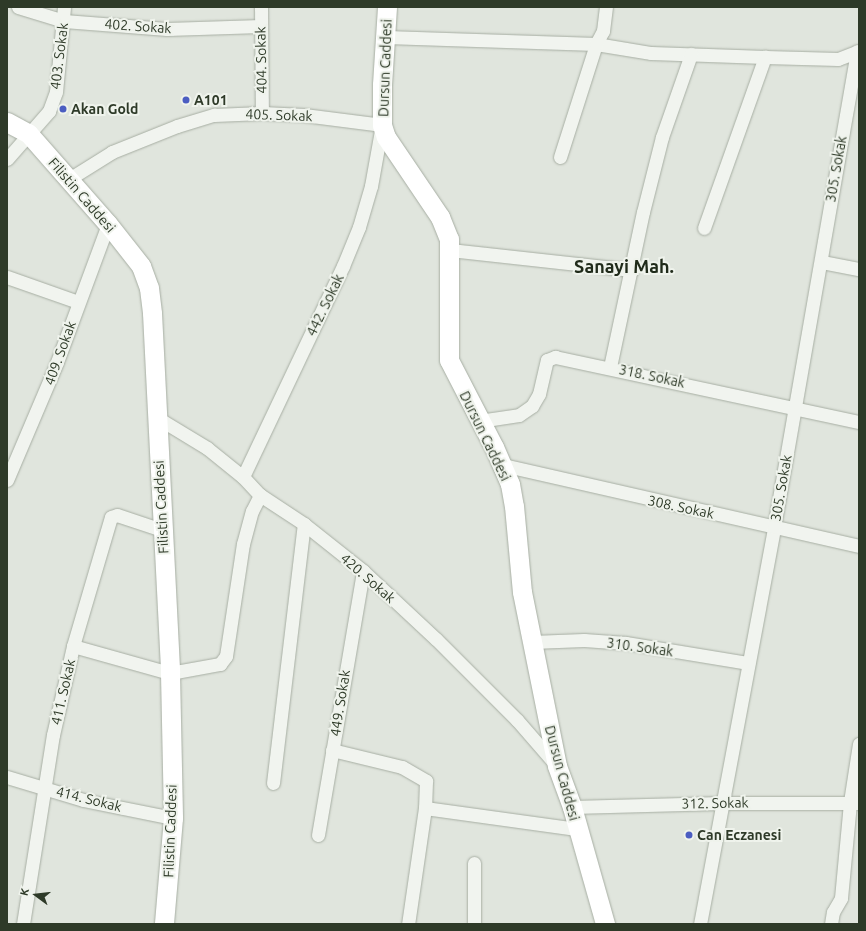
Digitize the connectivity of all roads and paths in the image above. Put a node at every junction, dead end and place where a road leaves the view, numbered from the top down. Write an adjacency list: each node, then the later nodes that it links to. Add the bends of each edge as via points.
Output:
1 (18, 7): 6 (street, 402. Sokak)
2 (64, 7): 6 (street, 403. Sokak)
3 (261, 7): 7 (street, 404. Sokak)
4 (387, 7): 8 (street, Dursun Caddesi)
5 (606, 7): 9 (street, via 602,31)
6 (64, 21): 7 (street, 402. Sokak, via 167,29); 16 (street, 403. Sokak, via 56,92 49,111)
7 (261, 26): 13 (street, 404. Sokak)
8 (386, 37): 9 (street); 15 (street, Dursun Caddesi)
9 (596, 44): 11 (street, via 651,53); 17 (street)
10 (858, 51): 12 (street, via 838,59); 23 (street, 305. Sokak, via 831,191)
11 (691, 54): 12 (street); 25 (street, via 662,137 643,212)
12 (765, 57): 21 (street)
13 (262, 113): 15 (street, 405. Sokak); 19 (street, 405. Sokak, via 214,115 177,126 112,152)
14 (7, 122): 16 (street)
15 (382, 125): 22 (street, Dursun Caddesi, via 386,137 440,217); 34 (street, 442. Sokak, via 371,186 359,227)
16 (28, 133): 18 (street, 403. Sokak); 19 (street, Filistin Caddesi)
17 (560, 157)
18 (7, 159)
19 (69, 179): 20 (street, Filistin Caddesi)
20 (108, 224): 27 (street, 409. Sokak); 30 (street, Filistin Caddesi, via 141,266 149,288)
21 (704, 228)
22 (450, 250): 25 (street); 31 (street, Dursun Caddesi, via 447,352)
23 (822, 262): 24 (street); 29 (street, 305. Sokak)
24 (859, 269)
25 (632, 270): 28 (street)
26 (7, 277): 27 (street)
27 (78, 302): 35 (street, 409. Sokak, via 27,437)
28 (610, 367): 29 (street, 318. Sokak); 31 (street, 318. Sokak, via 551,357 547,360 539,394 532,406 519,415)
29 (795, 407): 32 (street, 318. Sokak); 38 (street, 305. Sokak)
30 (156, 417): 34 (street, 420. Sokak, via 207,448); 39 (street, Filistin Caddesi)
31 (479, 421): 33 (street, Dursun Caddesi)
32 (859, 422)
33 (503, 466): 38 (street, 308. Sokak); 42 (street, Dursun Caddesi, via 514,506 522,592)
34 (243, 477): 36 (street, 420. Sokak)
35 (7, 480)
36 (260, 495): 37 (street, 420. Sokak); 45 (street, via 252,511 243,544 226,656 220,664)
37 (304, 524): 41 (street, 420. Sokak); 50 (street)
38 (774, 527): 40 (street, 308. Sokak); 44 (street, 305. Sokak)
39 (162, 530): 43 (street, 411. Sokak, via 117,515 111,517); 45 (street, Filistin Caddesi)
40 (859, 546)
41 (363, 571): 47 (street, 449. Sokak); 48 (street, 420. Sokak, via 442,644 517,720)
42 (532, 642): 44 (street, 310. Sokak, via 584,640 626,643); 48 (street, Dursun Caddesi)
43 (73, 646): 45 (street); 51 (street, 411. Sokak)
44 (748, 663): 52 (street, 305. Sokak)
45 (170, 674): 56 (street, Filistin Caddesi)
46 (859, 744): 53 (street)
47 (332, 750): 55 (street, via 402,767 423,779 427,784); 58 (street, 449. Sokak)
48 (557, 766): 54 (street, Dursun Caddesi)
49 (7, 777): 51 (street, 414. Sokak)
50 (273, 783)
51 (42, 788): 56 (street, 414. Sokak, via 83,800); 60 (street, 411. Sokak)
52 (721, 803): 53 (street, 312. Sokak); 54 (street, 312. Sokak); 65 (street, 305. Sokak)
53 (854, 803): 66 (street, via 841,898 833,912)
54 (572, 807): 57 (street, Dursun Caddesi)
55 (425, 808): 57 (street); 62 (street)
56 (172, 818): 61 (street, Filistin Caddesi)
57 (577, 829): 64 (street, Dursun Caddesi)
58 (318, 835)
59 (474, 863): 63 (street)
60 (22, 924)
61 (164, 924)
62 (408, 924)
63 (474, 924)
64 (605, 924)
65 (700, 924)
66 (831, 924)

